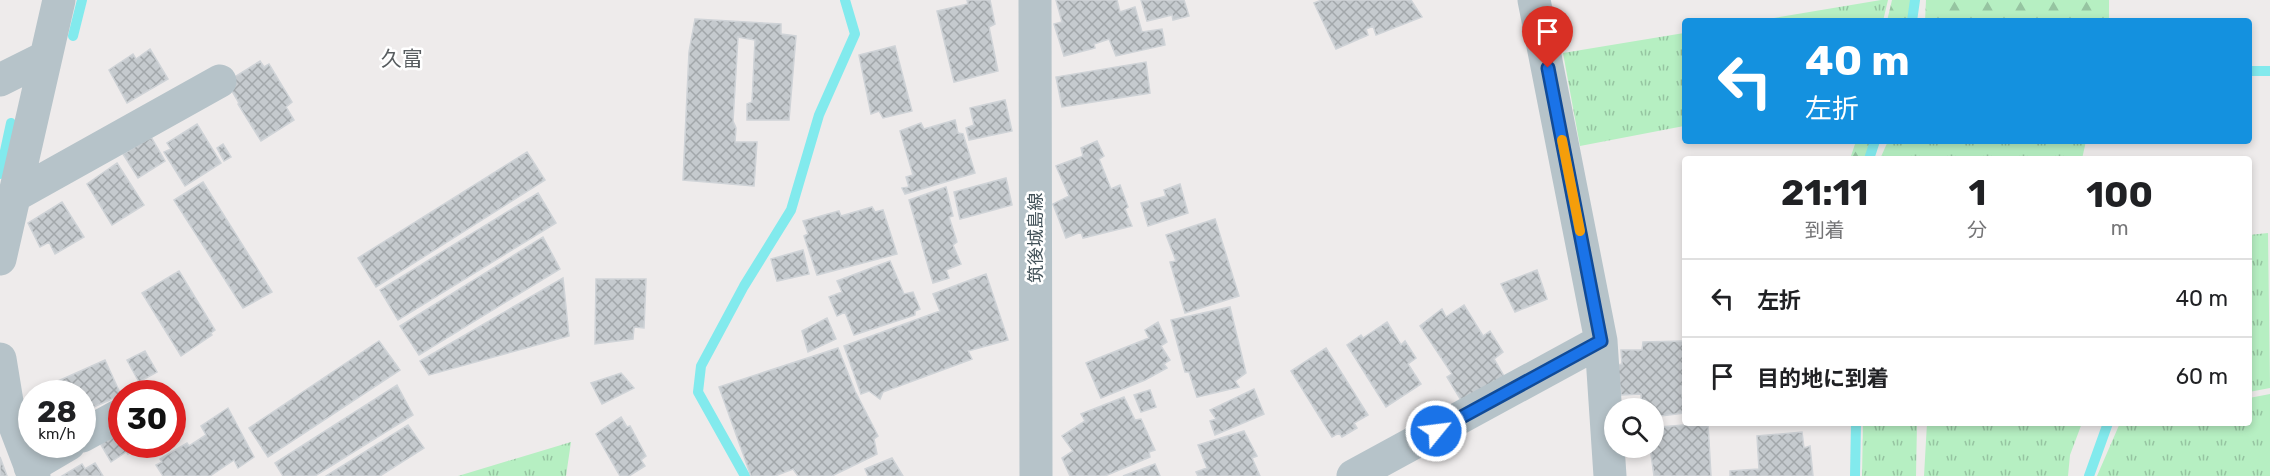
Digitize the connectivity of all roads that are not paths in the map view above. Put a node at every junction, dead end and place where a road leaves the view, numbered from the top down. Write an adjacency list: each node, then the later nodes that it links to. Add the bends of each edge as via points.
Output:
1 (60, 0): 4 (street)
2 (1035, 0): 13 (street, 筑後城島線)
3 (1534, 0): 9 (street)
4 (46, 57): 5 (street); 7 (street)
5 (0, 80)
6 (220, 81): 7 (street)
7 (14, 196): 8 (street)
8 (0, 260)
9 (1601, 341): 14 (street); 15 (street)
10 (0, 359): 12 (street, via 8,408)
11 (50, 458): 12 (street)
12 (32, 471)
13 (1036, 476)
14 (1353, 476)
15 (1610, 476)

